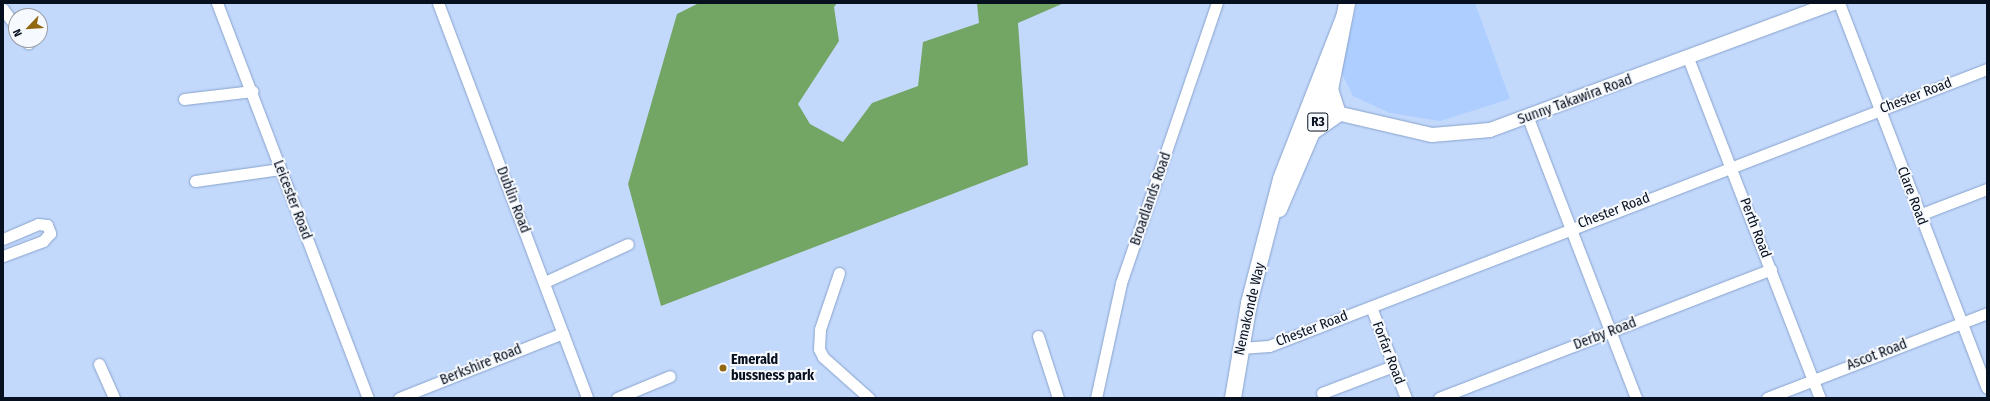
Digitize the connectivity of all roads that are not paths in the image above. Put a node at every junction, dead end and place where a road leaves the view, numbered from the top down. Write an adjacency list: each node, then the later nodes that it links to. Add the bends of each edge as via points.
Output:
1 (217, 3): 9 (street, Leicester Road)
2 (438, 3): 26 (street, Dublin Road)
3 (1217, 3): 47 (street, Broadlands Road, via 1121,283)
4 (1834, 3): 7 (main road, Sunny Takawira Road)
5 (1839, 3): 12 (street, Clare Road)
6 (1345, 10): 11 (highway, Nemakonde Way / R3); 11 (highway, Nemakonde Way / R3, via 1330,90)
7 (1688, 58): 13 (main road, Sunny Takawira Road); 14 (street, Perth Road)
8 (1987, 69): 12 (street, Chester Road)
9 (253, 91): 10 (street); 15 (street, Leicester Road)
10 (184, 99)
11 (1323, 110): 13 (main road, Sunny Takawira Road, via 1398,130 1454,136 1490,130); 19 (highway, Nemakonde Way / R3); 19 (highway, Nemakonde Way / R3, via 1281,179)
12 (1878, 110): 14 (street, Chester Road); 18 (street, Clare Road)
13 (1528, 118): 20 (street)
14 (1732, 165): 20 (street, Chester Road); 24 (street, Perth Road)
15 (280, 169): 16 (street); 41 (street, Leicester Road)
16 (195, 181)
17 (1987, 189): 18 (street)
18 (1919, 215): 29 (street, Clare Road)
19 (1272, 221): 33 (highway, Nemakonde Way / R3)
20 (1569, 228): 27 (street, Chester Road); 30 (street)
21 (3, 239): 23 (street, via 38,224 47,225 50,233 43,241)
22 (628, 244): 26 (street)
23 (3, 256)
24 (1771, 269): 30 (street, Derby Road); 37 (street, Perth Road)
25 (839, 273): 45 (street, via 820,328 819,349 823,357)
26 (545, 282): 31 (street, Dublin Road)
27 (1371, 307): 33 (street, Chester Road, via 1269,346); 35 (street, Forfar Road)
28 (1987, 313): 29 (street, Ascot Road)
29 (1961, 322): 37 (street, Ascot Road); 38 (street, Clare Road)
30 (1610, 332): 50 (street, Derby Road); 51 (street)
31 (563, 333): 42 (street, Berkshire Road); 43 (street, Dublin Road)
32 (1038, 336): 46 (street)
33 (1240, 348): 48 (highway, Nemakonde Way / R3)
34 (100, 364): 40 (street)
35 (1394, 366): 39 (street); 49 (street, Forfar Road)
36 (670, 376): 44 (street)
37 (1813, 380): 52 (street, Ascot Road); 53 (street, Perth Road)
38 (1987, 388)
39 (1322, 393)
40 (114, 398)
41 (368, 398)
42 (400, 398)
43 (587, 398)
44 (617, 398)
45 (869, 398)
46 (1058, 398)
47 (1096, 398)
48 (1233, 398)
49 (1406, 398)
50 (1439, 398)
51 (1636, 398)
52 (1767, 398)
53 (1820, 398)

